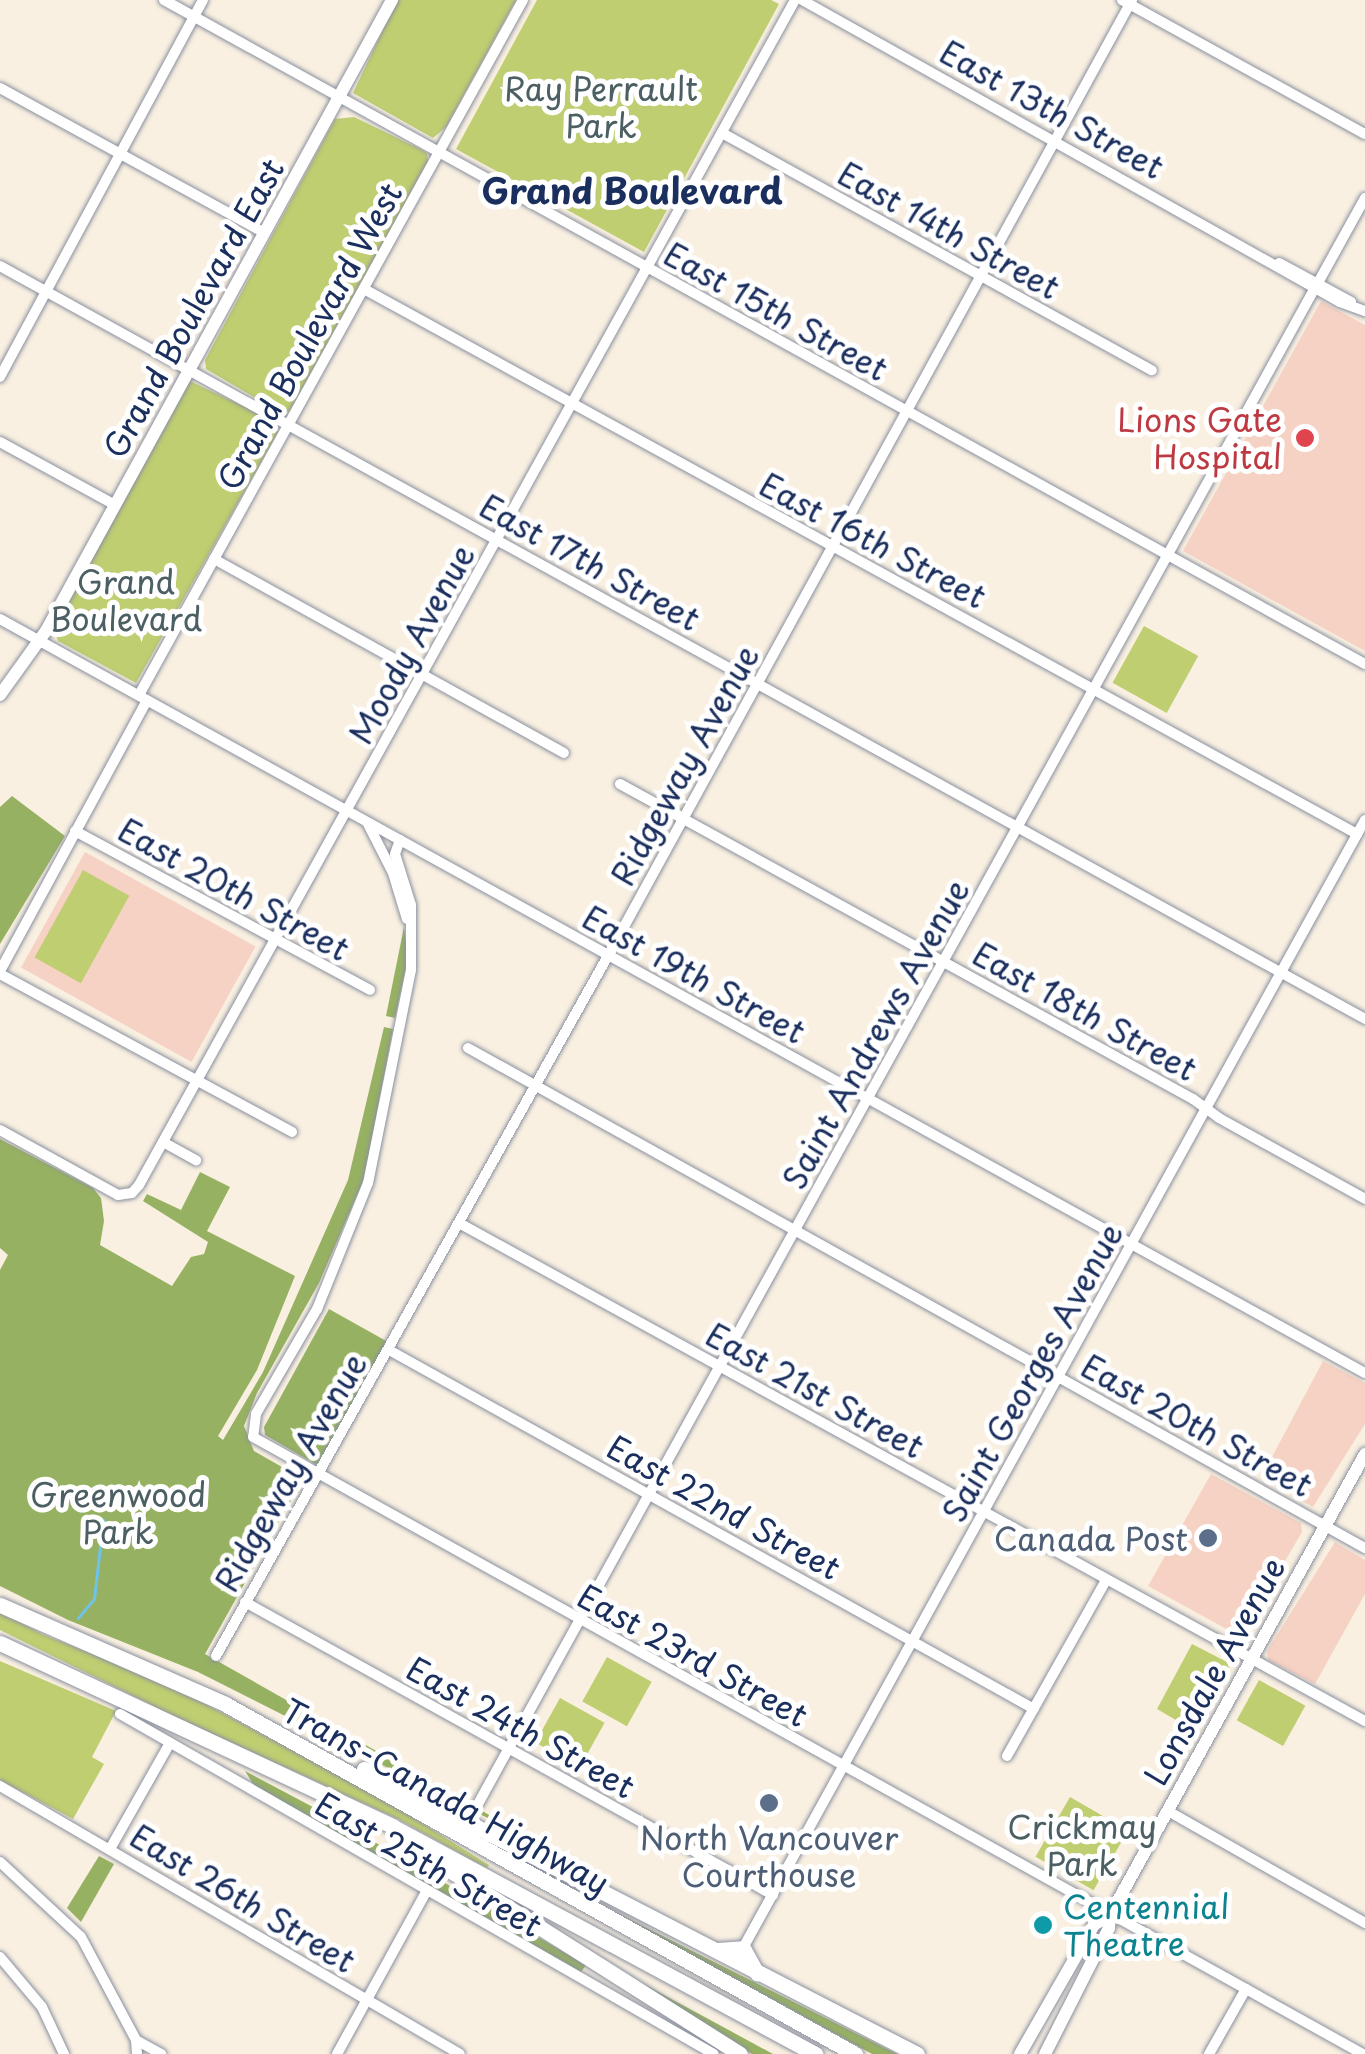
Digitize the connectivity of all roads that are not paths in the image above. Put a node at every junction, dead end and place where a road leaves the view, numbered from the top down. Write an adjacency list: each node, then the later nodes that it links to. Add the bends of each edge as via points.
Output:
1 (164, 0): 7 (street, East 15th Street)
2 (203, 0): 7 (street)
3 (392, 0): 9 (main road, Grand Boulevard East)
4 (523, 0): 13 (street, Grand Boulevard West)
5 (799, 0): 10 (street, Moody Avenue); 12 (street, East 13th Street)
6 (1128, 2): 11 (street); 12 (street, Ridgeway Avenue)
7 (194, 16): 9 (street, East 15th Street); 14 (street)
8 (0, 88): 14 (street)
9 (340, 98): 13 (street, East 15th Street); 16 (main road, Grand Boulevard East)
10 (722, 132): 18 (street, Moody Avenue); 19 (street, East 14th Street)
11 (1365, 134)
12 (1056, 140): 19 (street, Ridgeway Avenue); 20 (street, East 13th Street)
13 (440, 153): 18 (street, East 15th Street); 21 (street, Grand Boulevard West)
14 (120, 154): 16 (street); 22 (street)
15 (1365, 198): 20 (street, Saint Andrews Avenue)
16 (265, 233): 24 (main road, Grand Boulevard East)
17 (0, 266): 22 (street, East 17th Street)
18 (647, 268): 27 (street, Moody Avenue); 28 (street, East 15th Street)
19 (980, 276): 25 (street, East 14th Street); 28 (street, Ridgeway Avenue)
20 (1317, 284): 23 (street, East 13th Street); 34 (street, Saint Andrews Avenue)
21 (364, 289): 27 (street, East 16th Street); 29 (street, Grand Boulevard West)
22 (46, 291): 24 (street, East 17th Street); 26 (street)
23 (1360, 309)
24 (190, 370): 29 (street, East 17th Street); 31 (main road, Grand Boulevard East)
25 (1152, 370)
26 (0, 377)
27 (572, 404): 32 (street, Moody Avenue); 33 (street, East 16th Street)
28 (906, 412): 33 (street, Ridgeway Avenue); 34 (street, East 15th Street)
29 (288, 425): 32 (street, East 17th Street); 35 (street, Grand Boulevard West)
30 (0, 442): 31 (street)
31 (115, 505): 37 (main road, Grand Boulevard East)
32 (497, 540): 39 (street, Moody Avenue); 40 (street, East 17th Street)
33 (832, 547): 40 (street, Ridgeway Avenue); 41 (street, East 16th Street)
34 (1167, 556): 38 (street, East 15th Street); 41 (street, Saint Andrews Avenue)
35 (214, 559): 39 (street); 43 (street, Grand Boulevard West)
36 (0, 618): 37 (street, East 19th Street)
37 (39, 640): 42 (main road, Grand Boulevard East); 43 (street, East 19th Street)
38 (1365, 664)
39 (422, 675): 44 (street); 46 (street, Moody Avenue)
40 (756, 683): 47 (street, Ridgeway Avenue); 50 (street, East 17th Street)
41 (1094, 688): 50 (street, Saint Andrews Avenue); 52 (street, East 16th Street)
42 (0, 696)
43 (143, 698): 46 (street, East 19th Street); 51 (street, Grand Boulevard West)
44 (564, 753)
45 (620, 784): 47 (street, East 18th Street)
46 (348, 811): 49 (street, East 19th Street); 55 (street, Moody Avenue)
47 (682, 819): 56 (street, Ridgeway Avenue); 57 (street, East 18th Street)
48 (1365, 820): 52 (street, Saint Georges Avenue)
49 (367, 822): 53 (street, East 19th Street); 54 (street)
50 (1017, 827): 57 (street, Saint Andrews Avenue); 59 (street, East 17th Street)
51 (75, 830): 55 (street, East 20th Street); 58 (street, Grand Boulevard West)
52 (1357, 834): 59 (street, Saint Georges Avenue)
53 (400, 840): 54 (street, via 394,854 410,898); 56 (street, East 19th Street)
54 (411, 929): 80 (street, East 23rd Street, via 408,991 368,1182 317,1309 256,1414 253,1437)
55 (276, 942): 60 (street, East 20th Street); 63 (street, Moody Avenue)
56 (608, 955): 64 (street, Ridgeway Avenue); 65 (street, East 19th Street)
57 (943, 962): 65 (street, Saint Andrews Avenue); 66 (street, East 18th Street)
58 (0, 973): 63 (street)
59 (1282, 973): 61 (street, East 17th Street); 66 (street, Saint Georges Avenue)
60 (370, 990)
61 (1365, 1020)
62 (468, 1048): 64 (street, East 20th Street)
63 (199, 1080): 68 (street); 69 (street, Moody Avenue)
64 (535, 1086): 72 (street, Ridgeway Avenue); 73 (street, East 20th Street)
65 (868, 1098): 73 (street, Saint Andrews Avenue); 74 (street, East 19th Street)
66 (1206, 1109): 71 (street, East 18th Street); 74 (street, Saint Georges Avenue)
67 (0, 1130): 69 (street, Moody Avenue, via 118,1195 139,1185)
68 (292, 1132)
69 (163, 1142): 70 (street)
70 (196, 1160)
71 (1365, 1199)
72 (460, 1223): 75 (street, Ridgeway Avenue); 76 (street, East 21st Street)
73 (794, 1230): 76 (street, Saint Andrews Avenue); 78 (street, East 20th Street)
74 (1132, 1245): 77 (street, East 19th Street); 78 (street, Saint Georges Avenue)
75 (389, 1350): 80 (street, Ridgeway Avenue); 81 (street, East 22nd Street)
76 (719, 1366): 81 (street, Saint Andrews Avenue); 82 (street, East 21st Street)
77 (1365, 1373)
78 (1058, 1377): 82 (street, Saint Georges Avenue); 83 (street, East 20th Street)
79 (1365, 1454): 83 (main road, Lonsdale Avenue)
80 (317, 1476): 86 (street, Ridgeway Avenue); 88 (street, East 23rd Street)
81 (650, 1494): 88 (street, Saint Andrews Avenue); 89 (street, East 22nd Street)
82 (984, 1512): 85 (street, East 21st Street); 89 (street, Saint Georges Avenue)
83 (1325, 1525): 84 (street, East 20th Street); 92 (main road, Lonsdale Avenue)
84 (1365, 1548)
85 (1106, 1580): 92 (street, East 21st Street); 94 (street)
86 (245, 1602): 91 (street, Ridgeway Avenue); 98 (street, East 24th Street)
87 (0, 1605): 93 (highway, Trans-Canada Highway)
88 (579, 1620): 98 (street, Saint Andrews Avenue); 100 (street, East 23rd Street)
89 (912, 1641): 94 (street, East 22nd Street); 100 (street, Saint Georges Avenue)
90 (0, 1643): 101 (highway, Trans-Canada Highway)
91 (216, 1656)
92 (1252, 1660): 96 (street, East 21st Street); 104 (main road, Lonsdale Avenue)
93 (193, 1688): 112 (highway, via 272,1721); 128 (highway, Trans-Canada Highway)
94 (1034, 1709): 99 (street)
95 (120, 1714): 97 (street, East 25th Street)
96 (1365, 1722)
97 (170, 1743): 105 (street); 107 (street, East 25th Street)
98 (508, 1749): 103 (street, Saint Andrews Avenue); 108 (street, East 24th Street)
99 (1006, 1756)
100 (844, 1767): 108 (street, Saint Georges Avenue); 109 (street, East 23rd Street)
101 (300, 1782): 126 (highway); 127 (highway, Trans-Canada Highway, via 421,1840)
102 (0, 1786): 105 (street, East 26th Street)
103 (478, 1804)
104 (1168, 1810): 109 (main road, Lonsdale Avenue); 110 (street)
105 (110, 1849): 116 (street, East 26th Street)
106 (0, 1862): 117 (street, via 81,1937)
107 (426, 1892): 116 (street); 118 (street, East 25th Street)
108 (772, 1895): 111 (street, Saint Georges Avenue)
109 (1110, 1914): 115 (street, East 23rd Street); 130 (main road, Lonsdale Avenue, via 1094,1926); 131 (main road, Lonsdale Avenue)
110 (1365, 1923)
111 (743, 1948): 112 (highway); 114 (highway)
112 (713, 1949): 114 (highway)
113 (0, 1957): 119 (street, via 42,2007)
114 (757, 1973): 129 (highway)
115 (1246, 1989): 132 (street); 133 (street, East 23rd Street)
116 (368, 2002): 122 (street); 123 (street, East 26th Street)
117 (136, 2040): 120 (street); 121 (street)
118 (688, 2042): 124 (street); 125 (street, East 25th Street)
119 (64, 2054)
120 (137, 2054)
121 (161, 2054)
122 (337, 2054)
123 (460, 2054)
124 (680, 2054)
125 (714, 2054)
126 (740, 2054)
127 (816, 2054)
128 (855, 2054)
129 (917, 2054)
130 (1020, 2054)
131 (1045, 2054)
132 (1210, 2054)
133 (1364, 2054)

